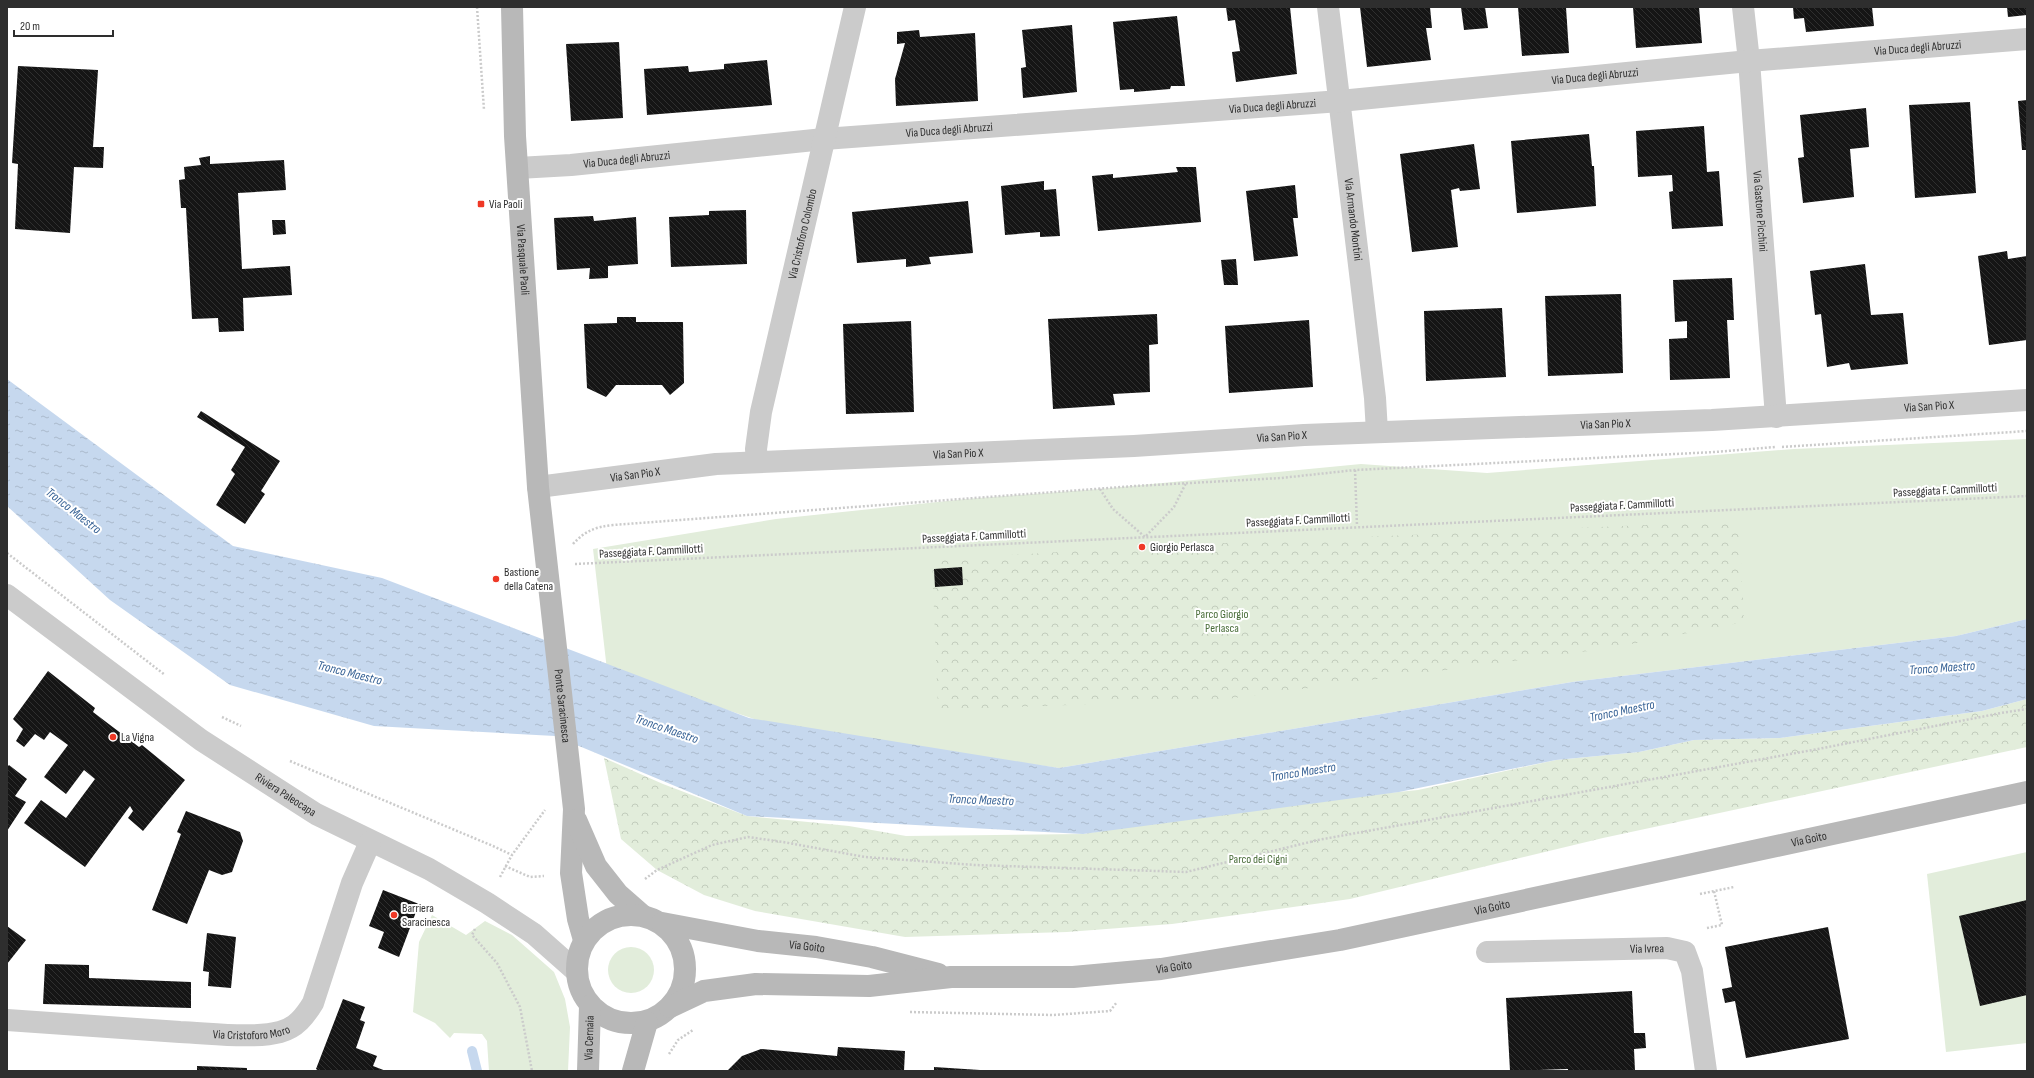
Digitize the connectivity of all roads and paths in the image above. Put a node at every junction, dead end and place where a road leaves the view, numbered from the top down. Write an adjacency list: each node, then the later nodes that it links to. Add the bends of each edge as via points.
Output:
1 (477, 7): 9 (path)
2 (512, 7): 11 (main road, Via Pasquale Paoli)
3 (855, 7): 10 (street, Via Cristoforo Colombo)
4 (1328, 7): 8 (street, Via Armando Montini)
5 (1743, 7): 7 (street, Via Gastone Picchini)
6 (2027, 39): 7 (street, Via Duca degli Abruzzi)
7 (1749, 61): 8 (street, Via Duca degli Abruzzi); 13 (street, Via Gastone Picchini)
8 (1340, 101): 10 (street, Via Duca degli Abruzzi); 15 (street, Via Armando Montini)
9 (484, 115)
10 (824, 138): 11 (street, Via Duca degli Abruzzi, via 571,165); 16 (street, Via Cristoforo Colombo, via 761,412 756,449)
11 (518, 168): 19 (main road, Via Pasquale Paoli)
12 (2027, 400): 13 (street, Via San Pio X)
13 (1776, 417): 15 (street, Via San Pio X)
14 (2027, 431): 17 (path, via 1715,452)
15 (1377, 432): 16 (street, Via San Pio X, via 1134,446)
16 (757, 462): 19 (street, Via San Pio X, via 716,464)
17 (1355, 470): 18 (path); 22 (path)
18 (1186, 484): 20 (path); 23 (path, via 1174,507)
19 (538, 487): 35 (main road, Ponte Saracinesca)
20 (1100, 489): 23 (path, via 1113,509); 24 (path, via 613,525 583,533 573,545)
21 (2027, 496): 22 (path, Passeggiata F. Cammillotti)
22 (1357, 526): 23 (path, Passeggiata F. Cammillotti)
23 (1145, 537): 26 (path, Passeggiata F. Cammillotti)
24 (572, 551)
25 (7, 552): 28 (path)
26 (570, 564)
27 (7, 595): 36 (street, Riviera Paleocapa, via 201,740 316,814)
28 (167, 677)
29 (2027, 709): 39 (path, via 1318,840 1186,872 975,865 865,857 748,837 712,845 657,870)
30 (218, 716): 31 (path)
31 (241, 726)
32 (288, 760): 37 (path)
33 (2027, 792): 47 (main road, Via Goito, via 1340,940 1253,955 1161,969 1073,977)
34 (548, 807): 37 (path)
35 (574, 817): 41 (main road, via 596,866 618,894); 44 (main road, via 571,873)
36 (370, 842): 46 (street, Riviera Paleocapa, via 429,869 487,903 534,934); 50 (street, Via Cristoforo Moro, via 352,883 314,1003 296,1025 282,1032 265,1035 204,1033)
37 (512, 855): 38 (path)
38 (498, 880)
39 (639, 884)
40 (1714, 891): 42 (path, via 1722,925)
41 (652, 919): 44 (main road, via 620,915 600,924); 47 (main road, Via Goito, via 758,941 816,947 872,957); 49 (main road, via 678,941 685,963 682,987)
42 (1707, 928)
43 (472, 935): 54 (path, via 497,963 520,1007)
44 (584, 940): 46 (main road, via 578,956)
45 (1487, 952): 57 (street, Via Ivrea, via 1667,948 1685,952 1692,970)
46 (577, 972): 48 (main road, via 583,996)
47 (951, 977): 49 (main road, Via Goito, via 869,986 756,984 704,991)
48 (590, 1006): 51 (main road, via 616,1022); 55 (main road, Via Cernaia)
49 (670, 1007): 51 (main road)
50 (7, 1020)
51 (647, 1022): 56 (main road)
52 (698, 1026): 53 (path, via 678,1040)
53 (667, 1057)
54 (532, 1071)
55 (588, 1071)
56 (633, 1071)
57 (1706, 1071)

